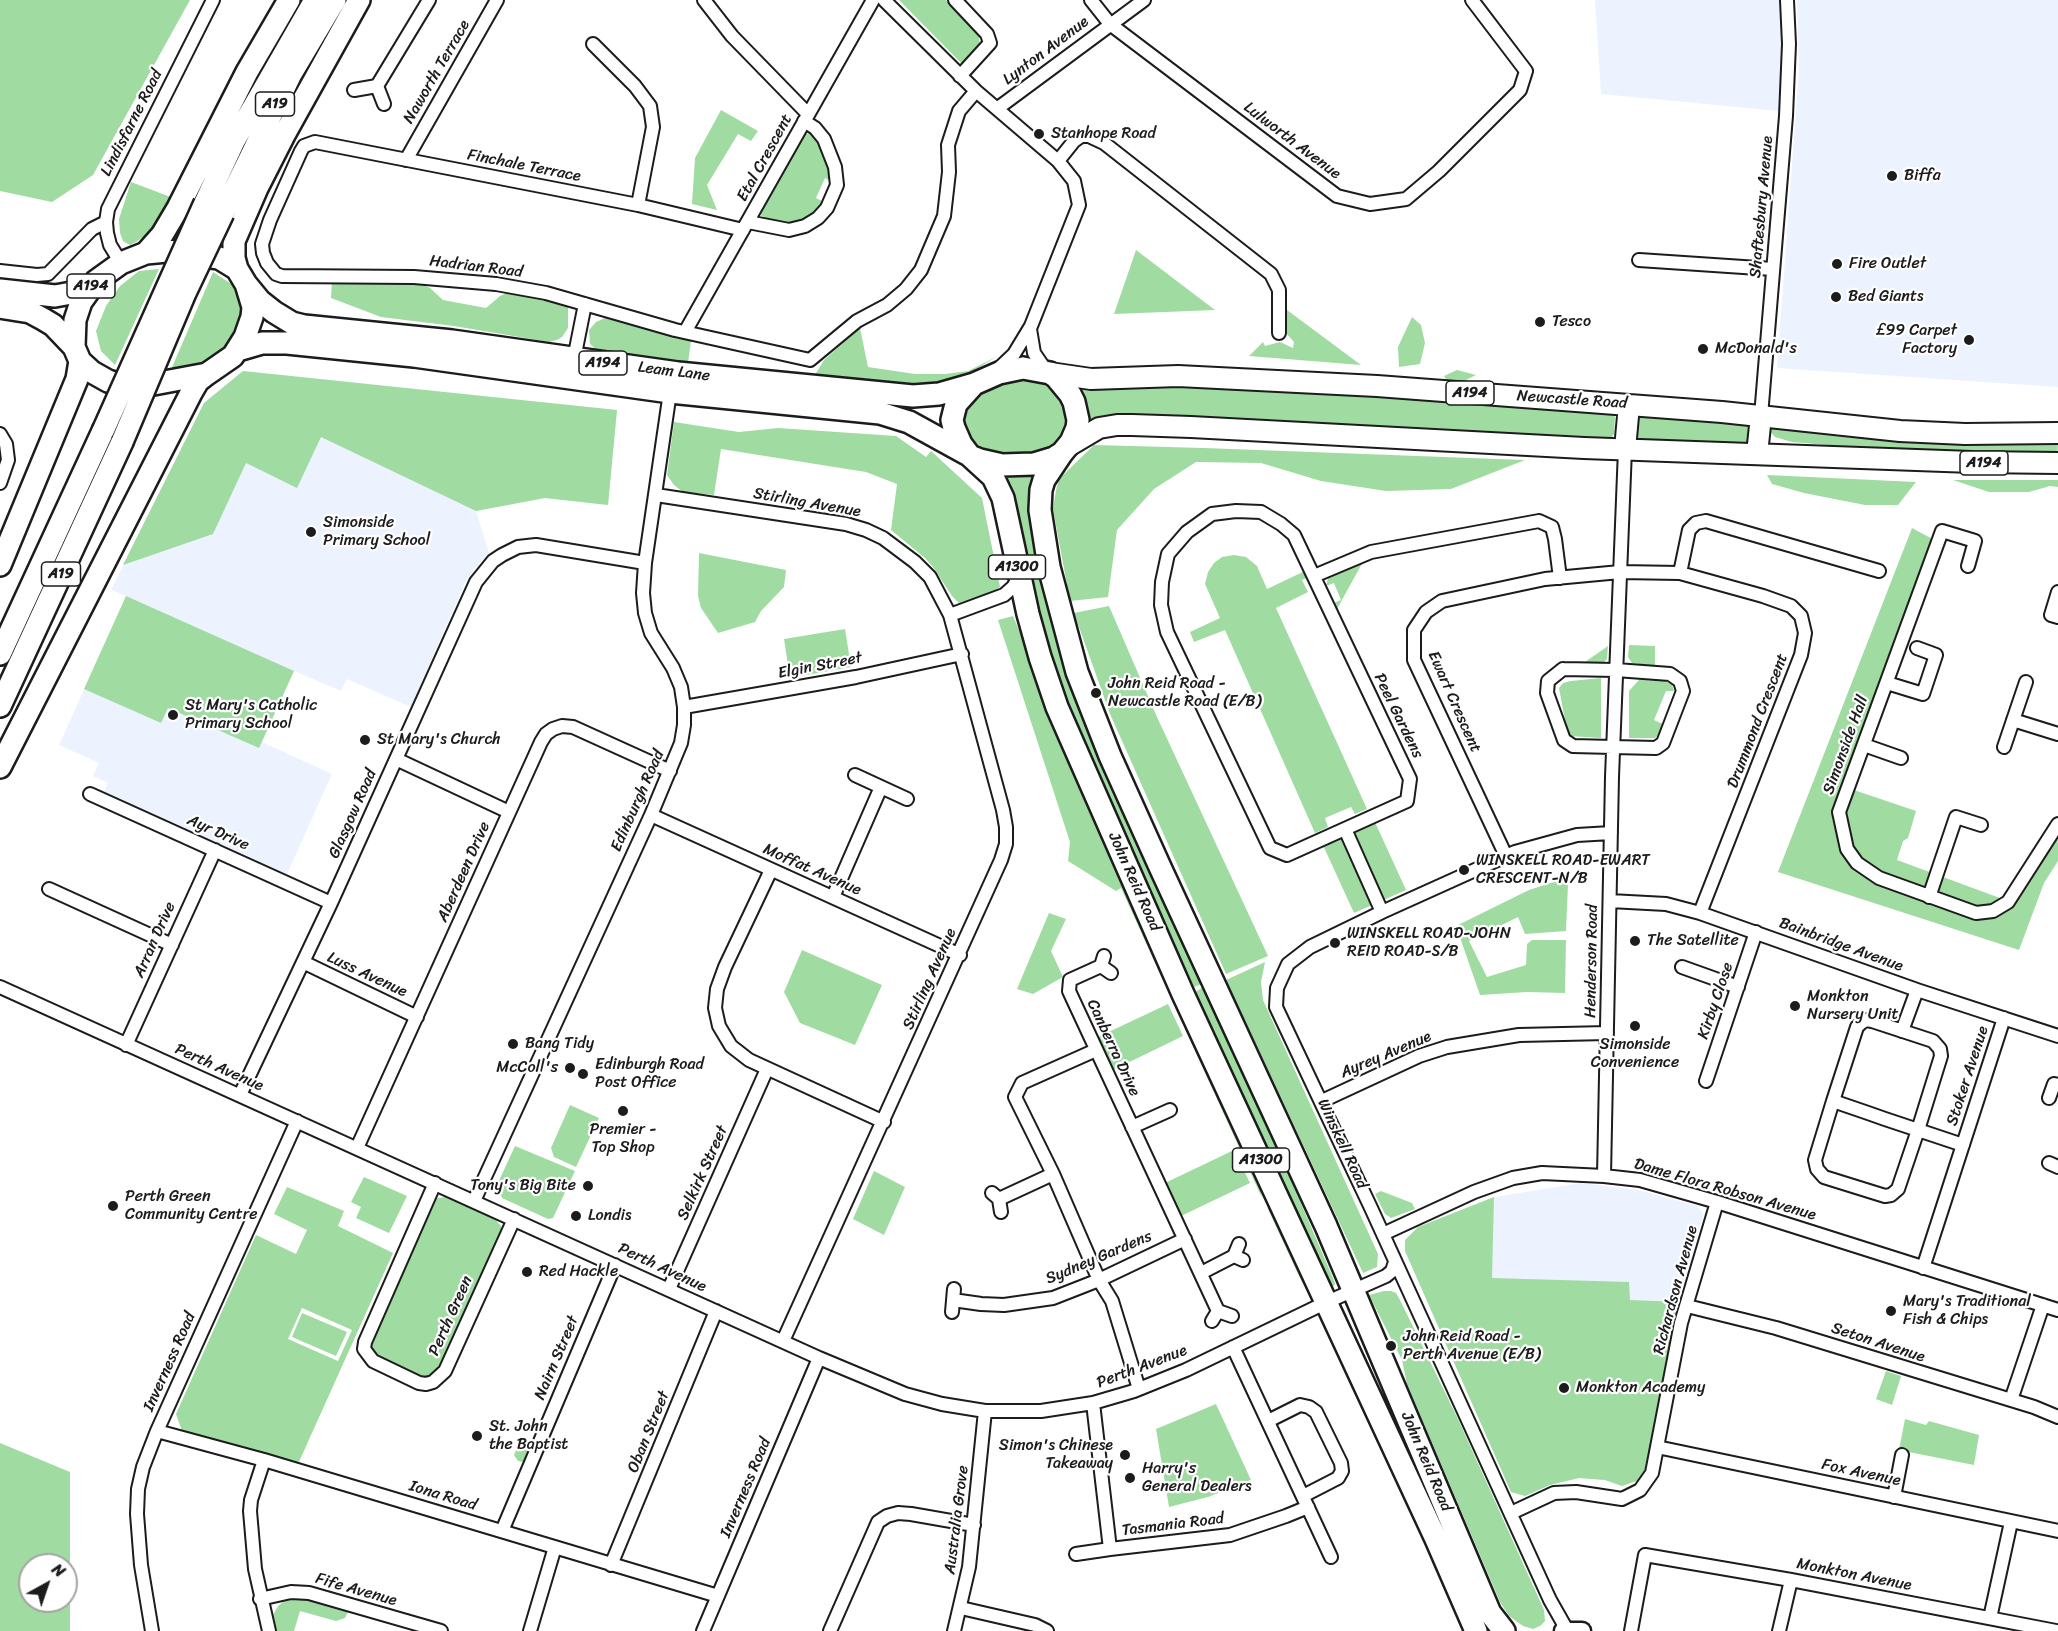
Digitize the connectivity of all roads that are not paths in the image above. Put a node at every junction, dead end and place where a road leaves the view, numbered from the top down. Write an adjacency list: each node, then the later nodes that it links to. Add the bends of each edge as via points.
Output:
1 (213, 0): 30 (street, Lindisfarne Road, via 113,197)
2 (288, 0): 32 (highway, via 178,208)
3 (315, 0): 29 (highway, A19, via 234,141)
4 (335, 0): 29 (highway, A19)
5 (359, 0): 37 (highway, via 284,135 234,241 234,258)
6 (429, 0): 19 (street)
7 (497, 0): 26 (street, Naworth Terrace)
8 (704, 0): 24 (street, Finchale Terrace)
9 (873, 0): 24 (street, Etal Crescent)
10 (884, 0): 18 (street)
11 (955, 0): 18 (street, via 987,34 990,43)
12 (1092, 0): 16 (street, Lulworth Avenue)
13 (1144, 0): 16 (street, Lynton Avenue)
14 (1472, 0): 16 (street, Lulworth Avenue, via 1526,71 1521,90 1406,200 1370,204 1337,196)
15 (1787, 0): 35 (street, Shaftesbury Avenue, via 1786,116)
16 (1110, 24): 23 (street, Lynton Avenue)
17 (593, 45): 28 (street, via 650,106 653,127)
18 (960, 76): 21 (street)
19 (377, 86): 20 (street); 22 (street)
20 (354, 90)
21 (976, 91): 23 (street); 43 (street, Hadrian Road, via 958,111 950,137 944,216 921,270 887,305 848,328 810,360)
22 (384, 104)
23 (998, 108): 27 (street)
24 (806, 117): 31 (street, Etal Crescent); 31 (street, Finchale Terrace, via 831,153 837,185 831,202 805,226 789,230)
25 (301, 151): 26 (street, Finchale Terrace, via 315,142); 40 (street, Hadrian Road, via 262,244 262,253 276,274 447,279 546,293)
26 (406, 160): 28 (street, Finchale Terrace)
27 (1058, 161): 42 (street, via 1074,181 1079,205); 44 (street, via 1081,136 1104,142 1271,274 1280,290)
28 (638, 205): 31 (street, Finchale Terrace)
29 (214, 208): 76 (highway, A19, bridge); 81 (highway, A19, bridge, via 185,293 122,442)
30 (106, 222): 34 (street, via 110,245); 36 (street, via 92,229 48,274)
31 (745, 226): 43 (street, Etal Crescent)
32 (146, 253): 34 (highway, A194); 37 (highway, A194, via 167,251 219,258)
33 (1639, 260): 35 (street)
34 (121, 263): 38 (highway, A194)
35 (1773, 269): 53 (street, Shaftesbury Avenue)
36 (0, 271)
37 (241, 277): 45 (highway, A194, via 253,307); 47 (highway, Leam Lane / A194, via 274,312 304,326 452,341)
38 (90, 287): 39 (highway, A194, via 55,296); 46 (highway, A194, via 77,313)
39 (0, 290)
40 (585, 304): 43 (street, Hadrian Road); 47 (street)
41 (0, 307): 46 (highway, A194, via 30,312 53,325)
42 (1030, 330): 48 (street, via 1034,353); 50 (street, via 1014,354)
43 (685, 332)
44 (1280, 333)
45 (238, 350): 49 (highway, A194); 51 (highway, Leam Lane / A194, via 262,343 287,343)
46 (77, 354): 49 (highway, A194, via 100,377 124,386); 64 (highway, via 77,379)
47 (574, 359): 50 (highway, Leam Lane / A194, via 913,396 939,394)
48 (1049, 373): 50 (highway, A194, via 1023,368); 52 (main road, Newcastle Road / A194, via 1091,379 1178,376 1291,381); 57 (highway, via 1064,385 1077,412 1077,428)
49 (207, 374): 90 (highway, via 191,393)
50 (982, 380): 59 (highway, via 956,404 952,420)
51 (670, 392): 59 (highway, Leam Lane / A194, via 880,413 909,422); 62 (street, Edinburgh Road)
52 (1629, 405): 53 (main road, Newcastle Road / A194); 56 (main road)
53 (1761, 416): 54 (main road, Newcastle Road / A194, via 1900,431); 58 (main road)
54 (2058, 433)
55 (1, 435): 61 (street, via 8,460)
56 (1625, 449): 57 (main road, A194, via 1117,425 1099,428); 58 (main road, A194); 67 (street, Henderson Road)
57 (1064, 450): 59 (highway, A194, via 1045,462 1023,465 991,463); 158 (highway, John Reid Road / A1300, via 1044,480 1040,510 1049,567 1077,672 1110,756)
58 (1757, 454): 60 (main road, A194)
59 (969, 455): 70 (highway, John Reid Road / A1300, via 993,477 1003,498)
60 (2058, 463)
61 (0, 483)
62 (656, 495): 63 (street, Edinburgh Road); 73 (street, Stirling Avenue, via 866,530 915,562 930,578)
63 (645, 563): 82 (street, Edinburgh Road, via 645,613 651,633 681,687); 89 (street, Glasgow Road, via 536,545 518,547 493,561 476,582)
64 (0, 565)
65 (1968, 566): 80 (street, Simonside Hall, via 1975,541 1942,531)
66 (1879, 571): 68 (street, via 1706,521 1689,530)
67 (1620, 572): 68 (street, Drummond Crescent); 71 (street, Ewart Crescent); 78 (street, Henderson Road)
68 (1680, 573): 111 (street, Drummond Crescent, via 1791,606 1801,616 1805,633 1802,655)
69 (1314, 576): 71 (street, via 1371,552 1539,521 1552,527); 100 (street, Peel Gardens, via 1410,779 1407,801); 100 (street, Peel Gardens, via 1294,536 1281,524 1261,512 1212,514 1187,532 1168,554 1161,605 1167,632 1270,848 1287,855)
70 (1019, 577): 73 (street, via 1004,595); 160 (highway, John Reid Road / A1300, via 1057,706 1183,994)
71 (1560, 578): 103 (street, Ewart Crescent, via 1442,601 1426,612 1414,630 1414,660)
72 (2058, 592): 74 (street, via 2051,615)
73 (950, 615): 77 (street, Stirling Avenue)
74 (2058, 617)
75 (1917, 648): 80 (street, via 1936,655 1923,694)
76 (0, 654)
77 (962, 654): 82 (street, Elgin Street, via 856,677); 114 (street, Stirling Avenue, via 1006,827 1006,844)
78 (1616, 670): 86 (street, Henderson Road); 86 (street, via 1670,674 1680,681 1683,691 1663,743 1656,748); 86 (street, via 1563,669 1548,681 1547,693 1564,740 1573,746)
79 (2026, 682): 83 (street)
80 (1887, 683): 85 (street, Simonside Hall)
81 (0, 706)
82 (684, 706): 91 (street, Edinburgh Road, via 681,743)
83 (2013, 720): 84 (street); 87 (street)
84 (2058, 734)
85 (1864, 746): 88 (street); 107 (street, Simonside Hall, via 1839,812 1847,849 1857,863 1879,878)
86 (1613, 747): 101 (street, Henderson Road)
87 (2004, 747)
88 (1901, 758)
89 (396, 759): 96 (street); 109 (street, Glasgow Road)
90 (0, 766)
91 (670, 771): 96 (street, Aberdeen Drive, via 562,726 541,742); 97 (street, Edinburgh Road)
92 (855, 775): 93 (street)
93 (881, 787): 95 (street); 106 (street)
94 (90, 794): 102 (street, Ayr Drive)
95 (907, 799)
96 (509, 812): 121 (street, Aberdeen Drive)
97 (651, 815): 104 (street, Moffat Avenue); 145 (street, Edinburgh Road)
98 (2058, 824): 107 (street, Simonside Hall, via 2008,902 1993,911 1976,913)
99 (1981, 825): 107 (street, via 1956,817)
100 (1344, 829): 110 (street)
101 (1611, 833): 103 (street, Winskell Road, via 1577,835); 108 (street, Henderson Road)
102 (215, 850): 109 (street, Ayr Drive); 113 (street, Arran Drive)
103 (1506, 856): 110 (street, Winskell Road)
104 (771, 870): 106 (street, Moffat Avenue); 128 (street, via 725,967 715,1008 719,1026 731,1046)
105 (49, 889): 113 (street)
106 (833, 897): 114 (street, Moffat Avenue)
107 (1929, 897)
108 (1610, 901): 111 (street, Bainbridge Avenue, via 1666,904); 124 (street, Henderson Road)
109 (331, 903): 115 (street, Glasgow Road)
110 (1382, 912): 133 (street, Winskell Road, via 1310,947 1288,964 1276,988 1276,1007)
111 (1700, 913): 112 (street, Bainbridge Avenue)
112 (1756, 932): 119 (street, Kirby Close); 120 (street, Bainbridge Avenue)
113 (172, 945): 126 (street, Arran Drive)
114 (960, 955): 137 (street, Stirling Avenue)
115 (303, 962): 121 (street, Luss Avenue); 131 (street, Glasgow Road)
116 (1105, 965): 127 (street, Canberra Drive, via 1070,980 1069,991)
117 (1682, 967): 119 (street)
118 (0, 987): 126 (street, Perth Avenue)
119 (1738, 987): 129 (street, Kirby Close)
120 (1917, 990): 122 (street, Bainbridge Avenue); 123 (street)
121 (417, 1017): 141 (street, Aberdeen Drive)
122 (2004, 1018): 125 (street, Bainbridge Avenue); 140 (street, Stoker Avenue)
123 (1902, 1031): 134 (street, Stoker Avenue, via 1866,1020 1857,1027); 139 (street, Stoker Avenue, via 1933,1041 1941,1049)
124 (1607, 1034): 133 (street, Ayrey Avenue, via 1519,1035 1447,1047); 143 (street, Henderson Road)
125 (2058, 1036)
126 (126, 1045): 131 (street, Perth Avenue)
127 (1096, 1050): 138 (street, Canberra Drive); 142 (street, via 1022,1083 1015,1097)
128 (767, 1069): 137 (street); 157 (street, Selkirk Street)
129 (1706, 1081)
130 (2058, 1085): 132 (street, via 2054,1084)
131 (240, 1095): 136 (street, Perth Avenue)
132 (2049, 1098)
133 (1322, 1101): 149 (street, Winskell Road)
134 (1833, 1101): 139 (street, Stoker Avenue); 139 (street, Stoker Avenue, via 1815,1165 1824,1177 1890,1196 1898,1189)
135 (1173, 1108): 138 (street)
136 (297, 1121): 141 (street, Perth Avenue); 175 (street, Inverness Road)
137 (884, 1122): 166 (street, Stirling Avenue)
138 (1132, 1127): 150 (street, Canberra Drive)
139 (1918, 1130): 140 (street, Stoker Avenue)
140 (1963, 1145): 154 (street, Stoker Avenue)
141 (357, 1148): 144 (street, Perth Avenue)
142 (1053, 1174): 146 (street); 156 (street)
143 (1604, 1176): 147 (street, Dame Flora Robson Avenue, via 1640,1180); 149 (street, Dame Flora Robson Avenue, via 1542,1173 1513,1178 1474,1191)
144 (435, 1183): 145 (street, Perth Avenue); 148 (street, Perth Green, via 364,1342 373,1362 419,1383 433,1382 445,1371)
145 (474, 1201): 148 (street, Perth Avenue)
146 (998, 1201)
147 (1717, 1202): 154 (street, Dame Flora Robson Avenue); 162 (street, Richardson Avenue)
148 (514, 1219): 153 (street, Perth Avenue)
149 (1383, 1234): 152 (street, Winskell Road)
150 (1185, 1239): 155 (street, Canberra Drive); 156 (street, Sydney Gardens)
151 (1239, 1244): 155 (street, via 1238,1258)
152 (1395, 1263): 158 (street, via 1386,1276); 181 (street, Winskell Road)
153 (615, 1264): 157 (street, Perth Avenue); 184 (street, Nairn Street)
154 (1923, 1268): 161 (street, Dame Flora Robson Avenue)
155 (1201, 1273): 165 (street, Canberra Drive, via 1215,1316)
156 (1099, 1280): 159 (street, Sydney Gardens, via 1053,1298 1004,1305); 169 (street, via 1112,1301)
157 (669, 1289): 164 (street, Perth Avenue)
158 (1354, 1290): 160 (street); 206 (highway, John Reid Road / A1300, via 1490,1613)
159 (953, 1300)
160 (1327, 1302): 167 (street, Perth Avenue); 205 (highway, John Reid Road / A1300)
161 (2043, 1305): 163 (street, Dame Flora Robson Avenue); 170 (street)
162 (1687, 1306): 170 (street, Seton Avenue, via 1776,1328); 176 (street, Richardson Avenue)
163 (2058, 1310)
164 (716, 1311): 166 (street, Perth Avenue); 190 (street, Oban Street)
165 (1232, 1316)
166 (783, 1341): 168 (street, Perth Avenue)
167 (1233, 1347): 169 (street, Perth Avenue); 174 (street)
168 (819, 1358): 172 (street, Perth Avenue, via 905,1394); 192 (street, Inverness Road)
169 (1139, 1389): 171 (street, Perth Avenue)
170 (2011, 1401): 173 (street, Seton Avenue)
171 (1093, 1403): 172 (street, Perth Avenue, via 1041,1411); 187 (street, Tasmania Road)
172 (984, 1411): 183 (street, Australia Grove)
173 (2058, 1417)
174 (1268, 1421): 180 (street); 180 (street, Tasmania Road, via 1300,1406 1309,1407 1316,1412 1341,1463 1338,1478)
175 (157, 1431): 178 (street, Iona Road); 197 (street, Inverness Road, via 143,1467 137,1514)
176 (1657, 1447): 179 (street, Fox Avenue); 181 (street, Richardson Avenue, via 1652,1473 1640,1490 1622,1499 1554,1493)
177 (1902, 1455): 179 (street)
178 (264, 1460): 184 (street, Iona Road); 193 (street, via 250,1511)
179 (1894, 1497): 182 (street, Fox Avenue)
180 (1305, 1502): 187 (street, Tasmania Road, via 1286,1516 1230,1535); 189 (street)
181 (1511, 1513): 196 (street, Winskell Road, via 1550,1600)
182 (2011, 1522): 185 (street, Fox Avenue); 195 (street)
183 (974, 1525): 194 (street, Australia Grove); 202 (street, via 911,1514 887,1516 878,1522)
184 (502, 1531): 186 (street, Iona Road)
185 (2058, 1531)
186 (555, 1547): 190 (street, Iona Road); 200 (street)
187 (1110, 1549): 188 (street, Tasmania Road)
188 (1076, 1554)
189 (1331, 1557)
190 (611, 1565): 192 (street, Iona Road)
191 (1791, 1580): 195 (street, Monkton Avenue); 207 (street, Monkton Avenue, via 1645,1555); 208 (street)
192 (718, 1596): 201 (street, Inverness Road)
193 (261, 1599): 198 (street); 199 (street, Fife Avenue, via 291,1592 309,1593)
194 (961, 1608): 203 (street, Australia Grove); 204 (street)
195 (1990, 1618): 209 (street, Monkton Avenue)
196 (1571, 1630)
197 (152, 1631)
198 (269, 1631)
199 (441, 1631)
200 (530, 1631)
201 (703, 1631)
202 (830, 1631)
203 (954, 1631)
204 (1047, 1631)
205 (1476, 1631)
206 (1504, 1631)
207 (1631, 1631)
208 (1779, 1631)
209 (2056, 1631)

